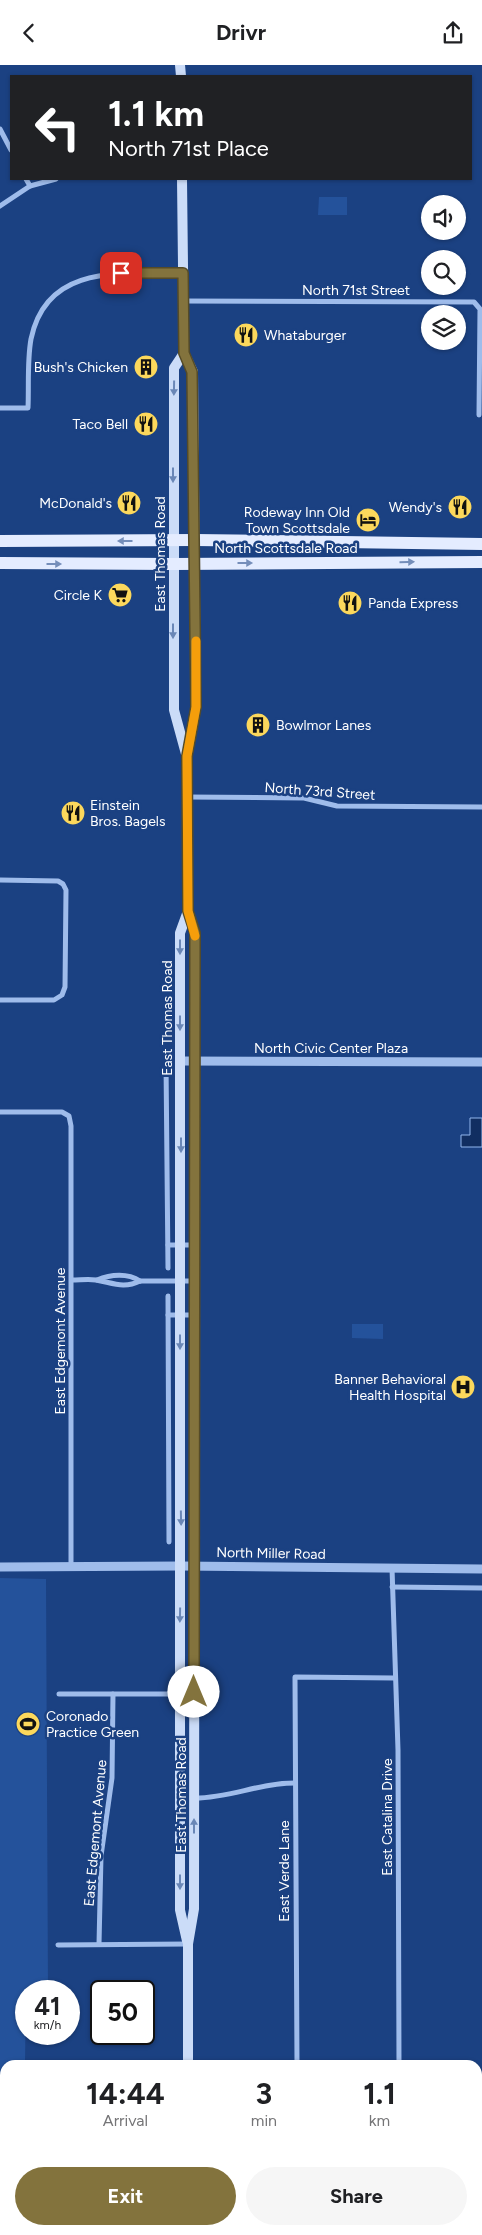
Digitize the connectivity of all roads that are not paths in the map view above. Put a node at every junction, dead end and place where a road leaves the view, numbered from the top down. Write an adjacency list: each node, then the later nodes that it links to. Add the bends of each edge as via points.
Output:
1 (0, 129): 2 (street)
2 (10, 148)
3 (27, 180): 6 (street)
4 (52, 180): 6 (street)
5 (182, 180): 8 (main road, East Thomas Road)
6 (30, 186): 7 (street)
7 (0, 206)
8 (183, 273): 9 (main road, East Thomas Road); 11 (street, via 108,273 73,283 58,294 37,322 32,339 28,408)
9 (183, 301): 10 (main road, East Thomas Road); 12 (street, North 71st Street, via 474,303 480,309)
10 (184, 353): 13 (main road, East Thomas Road, one-way to 13, via 174,368); 14 (main road, East Thomas Road, via 192,372)
11 (0, 408)
12 (479, 415)
13 (174, 540): 14 (main road, North Scottsdale Road); 15 (main road, North Scottsdale Road, one-way to 15); 20 (main road, East Thomas Road)
14 (195, 540): 16 (main road, North Scottsdale Road); 19 (main road, East Thomas Road)
15 (0, 541)
16 (482, 544)
17 (482, 562): 19 (main road, North Scottsdale Road, one-way to 17)
18 (0, 563): 20 (main road, North Scottsdale Road, one-way to 20)
19 (196, 564): 20 (main road, North Scottsdale Road); 21 (main road, East Thomas Road, via 196,707)
20 (173, 565): 21 (main road, East Thomas Road, one-way to 21, via 174,710)
21 (187, 756): 22 (main road, East Thomas Road)
22 (187, 797): 23 (street, North 73rd Street, via 304,798 337,806); 25 (main road, East Thomas Road)
23 (482, 807)
24 (0, 880): 26 (street, via 58,881 66,890 66,968 62,995 54,1000)
25 (188, 911): 27 (main road, East Thomas Road, one-way to 27, via 180,933); 28 (main road, East Thomas Road, via 195,933)
26 (0, 999)
27 (180, 1061): 28 (street, North Civic Center Plaza); 33 (main road, East Thomas Road)
28 (194, 1061): 29 (street, North Civic Center Plaza); 36 (main road, East Thomas Road)
29 (482, 1062)
30 (166, 1063): 32 (street, East Thomas Road)
31 (0, 1112): 38 (street, East Edgemont Avenue, via 62,1113 69,1116)
32 (167, 1127): 33 (street); 34 (street, East Thomas Road)
33 (181, 1127): 35 (main road, East Thomas Road, one-way to 35)
34 (168, 1245): 35 (street); 37 (street, East Thomas Road)
35 (180, 1245): 36 (street); 41 (main road, East Thomas Road)
36 (194, 1245): 42 (main road, East Thomas Road)
37 (168, 1268)
38 (72, 1280): 39 (street); 50 (street, East Edgemont Avenue)
39 (97, 1280): 40 (street, via 107,1284 132,1285); 40 (street, via 107,1276 132,1276)
40 (140, 1281): 41 (street)
41 (180, 1281): 42 (street); 45 (main road, East Thomas Road)
42 (194, 1281): 46 (main road, East Thomas Road)
43 (168, 1296): 44 (street)
44 (168, 1315): 45 (street); 47 (street)
45 (180, 1315): 46 (street); 48 (main road, East Thomas Road, one-way to 48)
46 (194, 1315): 52 (main road, East Thomas Road)
47 (169, 1484): 48 (street); 49 (street)
48 (180, 1484): 51 (main road, East Thomas Road, one-way to 51)
49 (169, 1542)
50 (71, 1566): 51 (street, North Miller Road); 53 (street, North Miller Road)
51 (181, 1566): 52 (street, North Miller Road); 59 (main road, East Thomas Road, one-way to 59)
52 (194, 1566): 54 (street, North Miller Road); 63 (main road, East Thomas Road)
53 (0, 1567)
54 (392, 1568): 55 (street, North Miller Road); 56 (street, East Catalina Drive)
55 (482, 1569)
56 (392, 1587): 57 (street); 58 (street, East Catalina Drive)
57 (482, 1588)
58 (394, 1678): 62 (street, East Verde Lane, via 295,1677); 69 (street, East Catalina Drive, via 398,1750)
59 (180, 1693): 61 (street); 65 (main road, East Thomas Road, one-way to 65, via 180,1910)
60 (59, 1694): 61 (street)
61 (114, 1694): 64 (street, East Edgemont Avenue, via 112,1778 101,1856)
62 (295, 1783): 63 (street, via 270,1783 224,1796); 68 (street, East Verde Lane)
63 (194, 1798): 65 (main road, East Thomas Road, one-way to 63, via 194,1909)
64 (99, 1944): 65 (street); 66 (street)
65 (188, 1944): 67 (main road, East Thomas Road)
66 (58, 1945)
67 (188, 2060)
68 (296, 2060)
69 (398, 2060)

